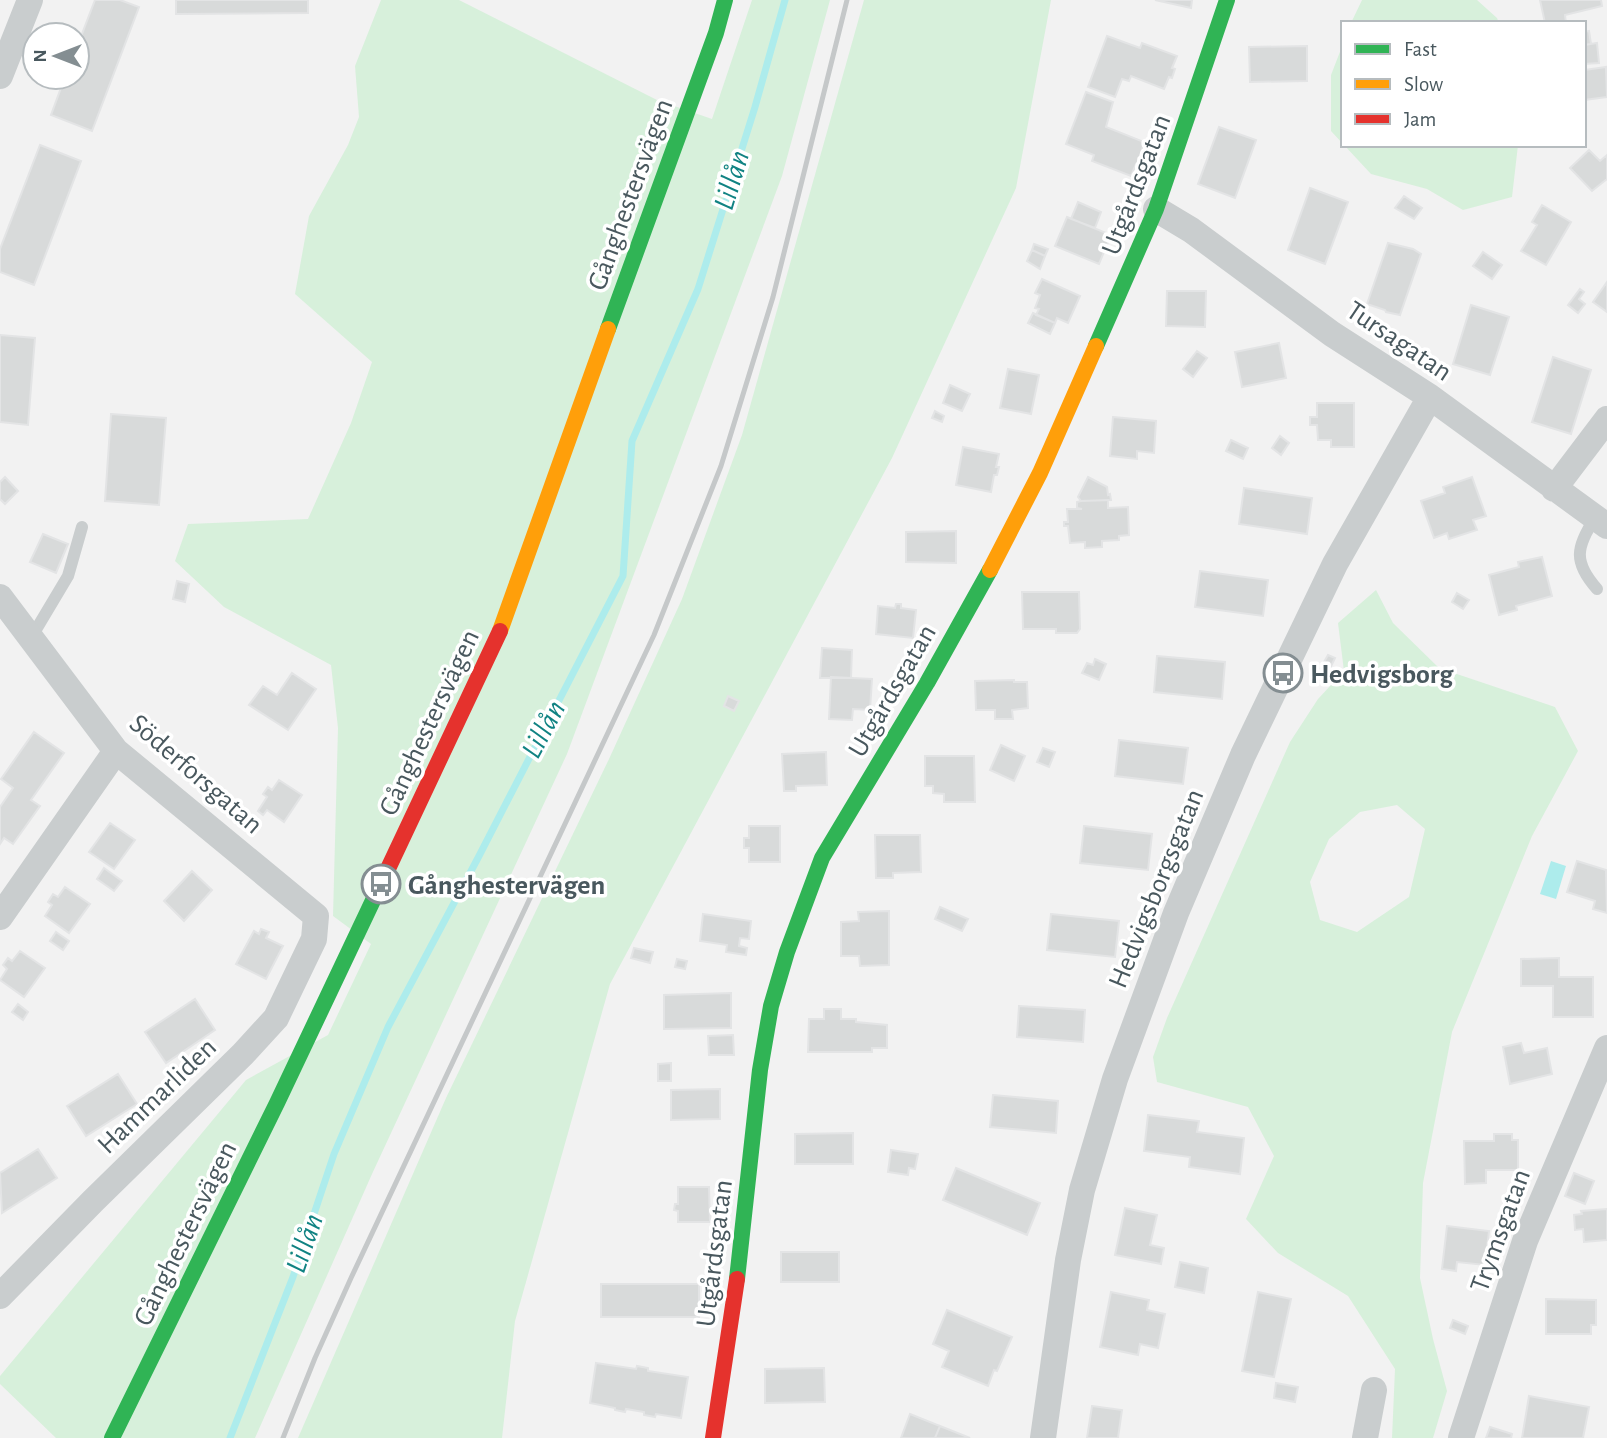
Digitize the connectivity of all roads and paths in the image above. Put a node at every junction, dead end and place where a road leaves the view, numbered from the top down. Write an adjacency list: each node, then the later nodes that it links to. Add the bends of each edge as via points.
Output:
1 (30, 0): 4 (street)
2 (725, 0): 20 (street, Gånghestersvägen, via 503,625 277,1103)
3 (1227, 0): 5 (street, Utgårdsgatan)
4 (0, 76)
5 (1156, 209): 6 (street, Tursagatan); 21 (street, Utgårdsgatan, via 1040,473 927,683 822,858 787,952 771,1006 760,1070)
6 (1430, 397): 8 (street, Tursagatan); 22 (street, Hedvigsborgsgatan, via 1335,564 1243,755 1115,1079 1082,1191 1068,1260)
7 (1607, 419): 8 (street)
8 (1554, 489): 9 (street, Tursagatan)
9 (1601, 522): 11 (lane, via 1580,540 1585,576)
10 (82, 527): 13 (lane, via 68,576)
11 (1597, 589)
12 (0, 597): 13 (street, Söderforsgatan)
13 (31, 639): 14 (street, Söderforsgatan)
14 (116, 751): 15 (street); 16 (street, Söderforsgatan)
15 (0, 916)
16 (316, 916): 18 (street, Hammarliden, via 314,939 276,1018)
17 (1607, 1048): 24 (street, Trymsgatan, via 1525,1241)
18 (0, 1296)
19 (1374, 1390): 23 (street)
20 (112, 1438)
21 (713, 1438)
22 (1043, 1438)
23 (1365, 1438)
24 (1461, 1438)

